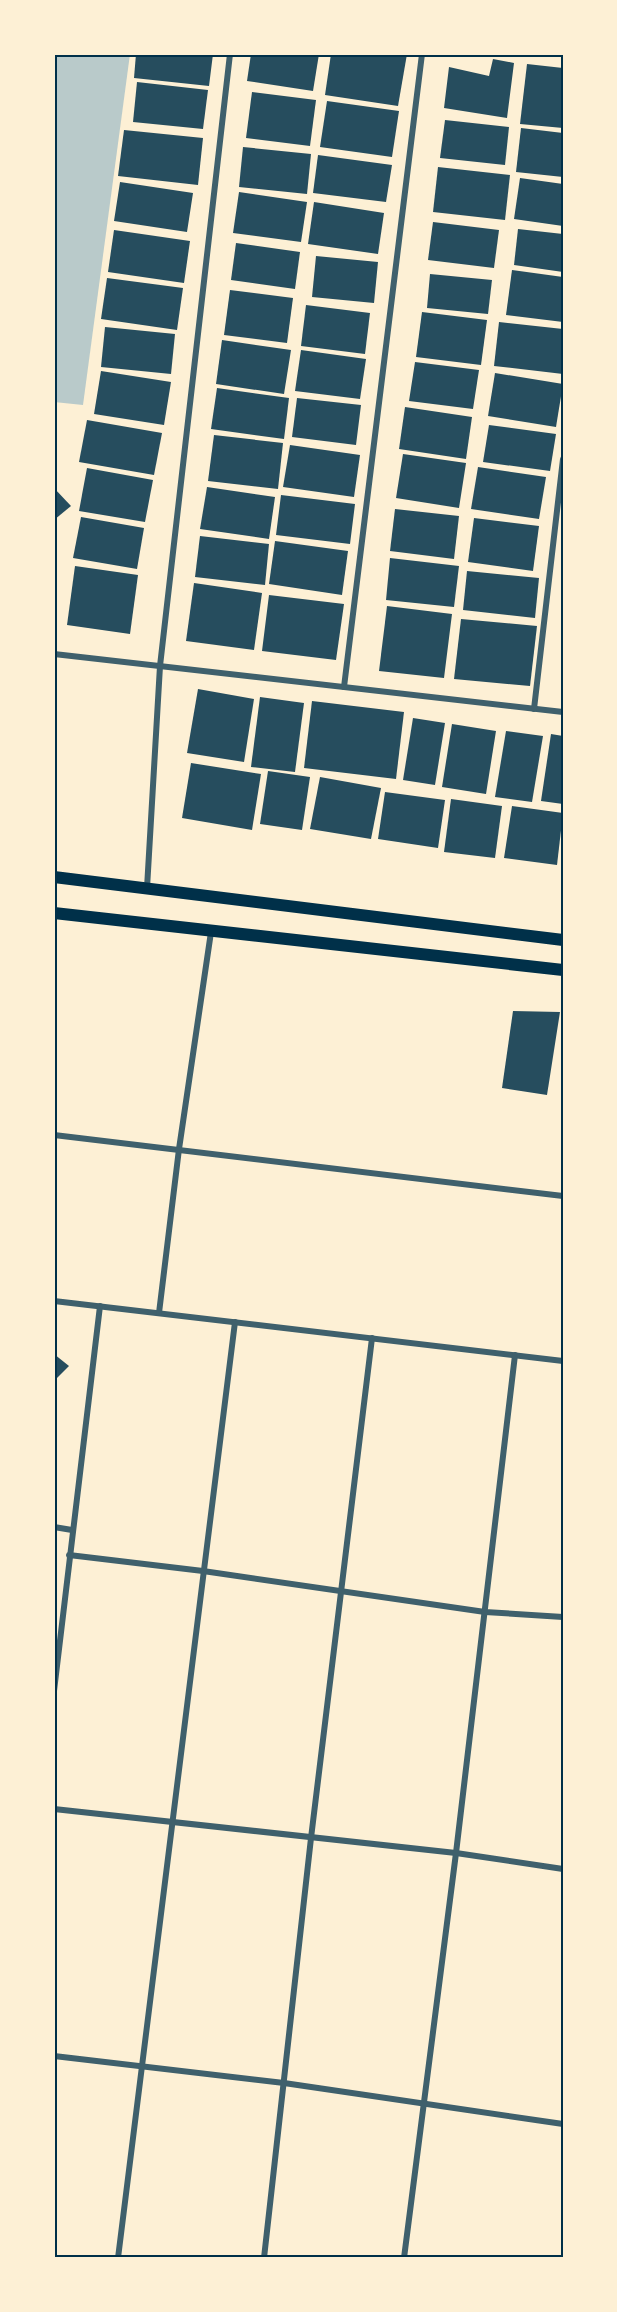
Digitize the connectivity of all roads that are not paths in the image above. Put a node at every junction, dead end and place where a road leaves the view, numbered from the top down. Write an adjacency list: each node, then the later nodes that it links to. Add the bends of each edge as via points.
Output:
1 (230, 54): 5 (street)
2 (422, 54): 6 (street)
3 (563, 459): 7 (street)
4 (54, 654): 5 (street)
5 (160, 666): 6 (street); 10 (street)
6 (344, 687): 7 (street)
7 (534, 709): 8 (street)
8 (563, 712)
9 (54, 877): 10 (main road)
10 (147, 889): 13 (main road)
11 (54, 913): 12 (main road)
12 (211, 932): 14 (main road); 16 (street)
13 (563, 940)
14 (563, 970)
15 (54, 1135): 16 (street)
16 (179, 1149): 17 (street); 20 (street)
17 (563, 1196)
18 (54, 1301): 19 (street)
19 (100, 1306): 20 (street); 26 (street)
20 (159, 1313): 21 (street)
21 (235, 1322): 22 (street); 28 (street)
22 (372, 1338): 23 (street); 29 (street)
23 (515, 1355): 24 (street); 30 (street)
24 (563, 1361)
25 (54, 1527): 26 (street)
26 (72, 1530): 27 (street)
27 (69, 1555): 28 (street); 32 (street)
28 (203, 1571): 29 (street); 34 (street)
29 (341, 1592): 30 (street); 35 (street)
30 (484, 1612): 31 (street); 36 (street)
31 (563, 1617)
32 (54, 1691)
33 (54, 1809): 34 (street)
34 (171, 1822): 35 (street); 39 (street)
35 (311, 1838): 36 (street); 40 (street)
36 (456, 1853): 37 (street); 41 (street)
37 (563, 1869)
38 (54, 2056): 39 (street)
39 (141, 2066): 40 (street); 43 (street)
40 (284, 2083): 41 (street); 44 (street)
41 (424, 2102): 42 (street); 45 (street)
42 (563, 2124)
43 (118, 2258)
44 (264, 2258)
45 (404, 2258)

